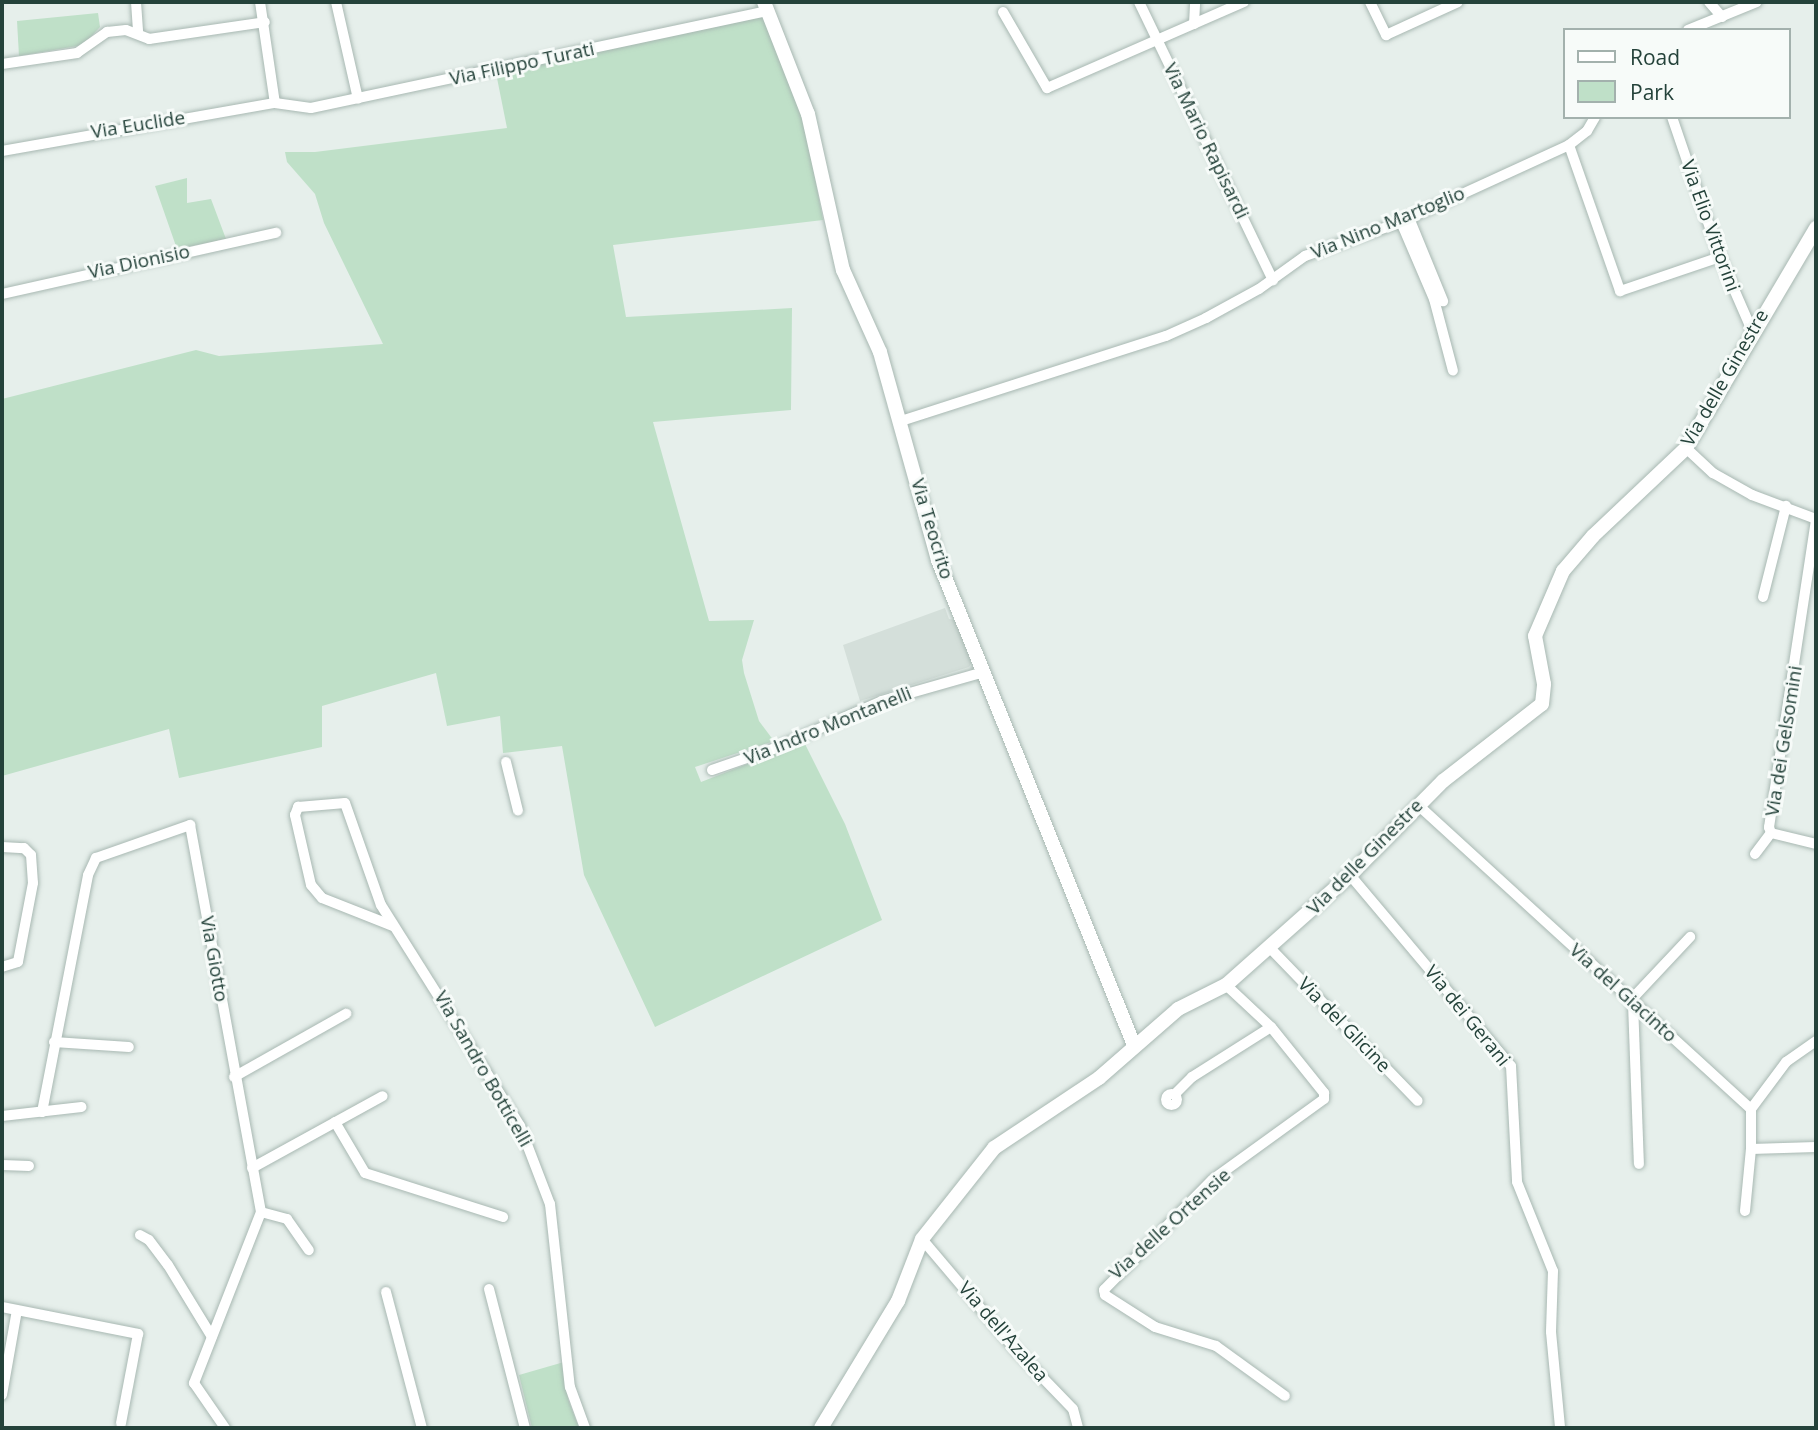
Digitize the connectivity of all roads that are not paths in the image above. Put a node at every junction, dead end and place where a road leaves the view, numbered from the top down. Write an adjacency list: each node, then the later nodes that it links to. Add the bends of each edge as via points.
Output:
1 (136, 2): 17 (street)
2 (260, 2): 14 (street)
3 (336, 2): 20 (street)
4 (1139, 2): 18 (street, Via Mario Rapisardi)
5 (1195, 2): 15 (street)
6 (1244, 2): 15 (street)
7 (1370, 2): 8 (street, via 1386,35)
8 (1458, 2)
9 (1709, 2): 13 (street)
10 (1757, 2): 13 (street)
11 (766, 6): 20 (street, Via Filippo Turati); 35 (street, Via Teocrito, via 808,114 843,270 880,352)
12 (1003, 12): 18 (street, via 1047,88)
13 (1723, 17): 16 (street)
14 (265, 22): 17 (street, via 149,39); 21 (street)
15 (1194, 24): 18 (street)
16 (1693, 28)
17 (138, 34): 19 (street, via 107,32 77,53)
18 (1156, 39): 30 (street, Via Mario Rapisardi)
19 (2, 64)
20 (358, 99): 21 (street, Via Filippo Turati, via 311,108)
21 (275, 103): 25 (street, Via Euclide)
22 (1594, 119): 24 (street, Via Nino Martoglio)
23 (1673, 119): 29 (street, Via Elio Vittorini)
24 (1569, 145): 26 (street, Via Nino Martoglio); 29 (street, via 1620,291)
25 (2, 151)
26 (1405, 220): 30 (street, Via Nino Martoglio, via 1305,256); 32 (street); 34 (street, via 1434,299)
27 (276, 233): 31 (street, Via Dionisio)
28 (1814, 233): 33 (street, Via delle Ginestre)
29 (1720, 257): 33 (street, Via Elio Vittorini)
30 (1273, 279): 35 (street, Via Nino Martoglio, via 1167,336)
31 (2, 294)
32 (1443, 301)
33 (1753, 333): 36 (street, Via delle Ginestre)
34 (1452, 371)
35 (901, 421): 40 (street, Via Teocrito, via 938,560)
36 (1686, 448): 37 (street, Via dei Gelsomini, via 1713,473); 43 (street, Via delle Ginestre, via 1593,536 1558,579 1535,636 1544,684 1542,704)
37 (1786, 506): 38 (street, Via dei Gelsomini); 39 (street)
38 (1816, 520): 45 (street, Via dei Gelsomini)
39 (1763, 597)
40 (984, 673): 42 (street, Via Indro Montanelli, via 881,701 774,749); 60 (street, Via Teocrito)
41 (506, 762): 44 (street)
42 (712, 770)
43 (1418, 805): 49 (street, Via delle Ginestre); 55 (street, Via del Giacinto)
44 (518, 811)
45 (1771, 833): 46 (street, Via dei Gelsomini); 48 (street)
46 (1816, 844)
47 (2, 847): 53 (street, via 24,848 32,861 33,883 20,954 14,966)
48 (1755, 854)
49 (1350, 875): 52 (street, Via delle Ginestre); 97 (street, Via dei Gerani, via 1510,1066 1517,1182 1553,1271 1550,1332)
50 (393, 926): 50 (street, Via Sandro Botticelli, via 345,803 298,807 295,815 312,885 322,898); 94 (street, Via Sandro Botticelli, via 513,1114 540,1174 550,1205 570,1387)
51 (1690, 937): 55 (street)
52 (1270, 949): 54 (street, Via delle Ginestre); 65 (street, Via del Glicine)
53 (2, 967)
54 (1227, 985): 57 (street, Via delle Ortensie); 60 (street, Via delle Ginestre, via 1178,1009)
55 (1632, 1002): 67 (street, Via del Giacinto); 73 (street)
56 (346, 1014): 62 (street)
57 (1271, 1027): 63 (street, via 1192,1077); 89 (street, Via delle Ortensie, via 1305,1067 1324,1099 1212,1181 1104,1290 1105,1296 1155,1327 1216,1346)
58 (1816, 1041): 67 (street, via 1786,1062)
59 (54, 1042): 61 (street); 62 (street, Via Giotto, via 88,875 96,858 190,825); 68 (street, Via Giotto)
60 (1135, 1045): 81 (street, Via delle Ginestre, via 1099,1077 994,1148)
61 (129, 1047)
62 (234, 1077): 76 (street, Via Giotto)
63 (1175, 1094)
64 (383, 1096): 70 (street)
65 (1418, 1101)
66 (81, 1107): 68 (street)
67 (1751, 1108): 72 (street)
68 (41, 1112): 69 (street)
69 (2, 1116)
70 (335, 1122): 76 (street); 79 (street, via 365,1174)
71 (1816, 1147): 72 (street)
72 (1751, 1149): 77 (street)
73 (1639, 1164)
74 (2, 1165): 75 (street)
75 (29, 1166)
76 (252, 1168): 78 (street, Via Giotto)
77 (1745, 1211)
78 (261, 1212): 82 (street, via 288,1219); 87 (street)
79 (503, 1217)
80 (140, 1235): 87 (street, via 168,1265)
81 (922, 1239): 95 (street, Via delle Ginestre, via 898,1301); 96 (street, Via dell'Azalea, via 1015,1349 1073,1409)
82 (309, 1250)
83 (489, 1289): 93 (street)
84 (386, 1292): 92 (street)
85 (2, 1307): 86 (street)
86 (17, 1310): 88 (street); 90 (street, via 138,1334)
87 (212, 1337): 91 (street, via 194,1383)
88 (2, 1395)
89 (1285, 1396)
90 (121, 1423)
91 (225, 1428)
92 (422, 1428)
93 (524, 1428)
94 (584, 1428)
95 (821, 1428)
96 (1078, 1428)
97 (1560, 1428)

